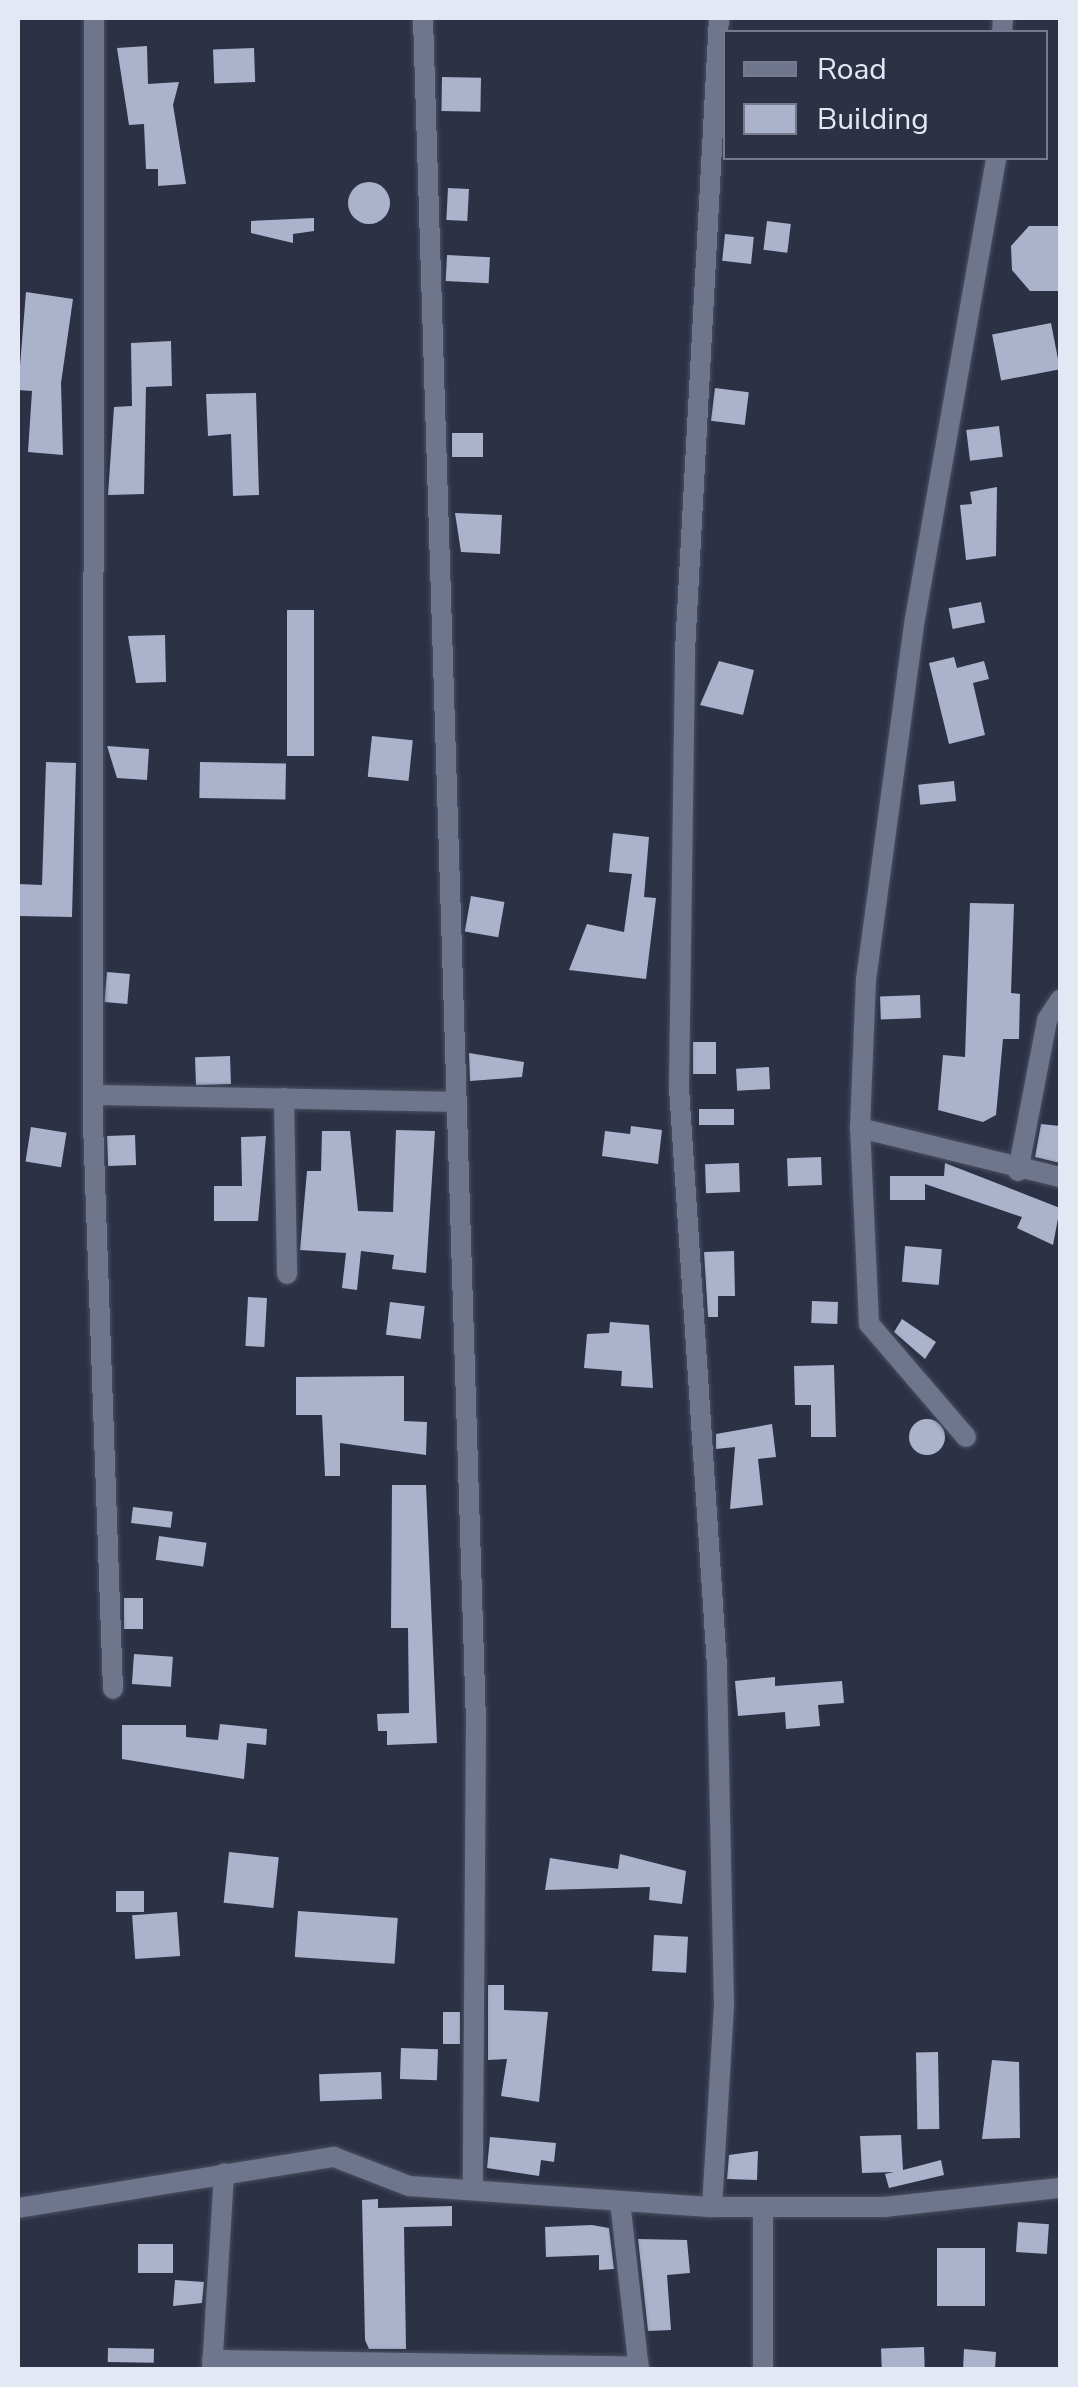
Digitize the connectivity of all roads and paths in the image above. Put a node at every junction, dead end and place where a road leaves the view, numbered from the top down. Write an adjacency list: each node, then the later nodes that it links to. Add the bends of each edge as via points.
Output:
1 (94, 18): 6 (street)
2 (423, 18): 8 (street)
3 (719, 18): 19 (street, via 684,651 679,1088 716,1666 724,2005)
4 (996, 160): 9 (street, via 914,619 866,980)
5 (1060, 1000): 10 (street, via 1047,1020)
6 (96, 1094): 7 (street); 14 (street)
7 (284, 1098): 8 (street); 12 (street)
8 (451, 1102): 17 (street, via 476,1722)
9 (860, 1128): 10 (street); 13 (street, via 869,1324)
10 (1018, 1171): 11 (street)
11 (1060, 1177)
12 (287, 1274)
13 (966, 1437)
14 (112, 1690)
15 (224, 2173): 17 (street, via 334,2157 409,2186); 20 (street); 22 (street)
16 (1060, 2188): 21 (street)
17 (472, 2189): 18 (street)
18 (620, 2202): 19 (street); 23 (street)
19 (712, 2207): 21 (street)
20 (18, 2208)
21 (763, 2208): 24 (street)
22 (212, 2365): 23 (street)
23 (639, 2368)
24 (764, 2370)

